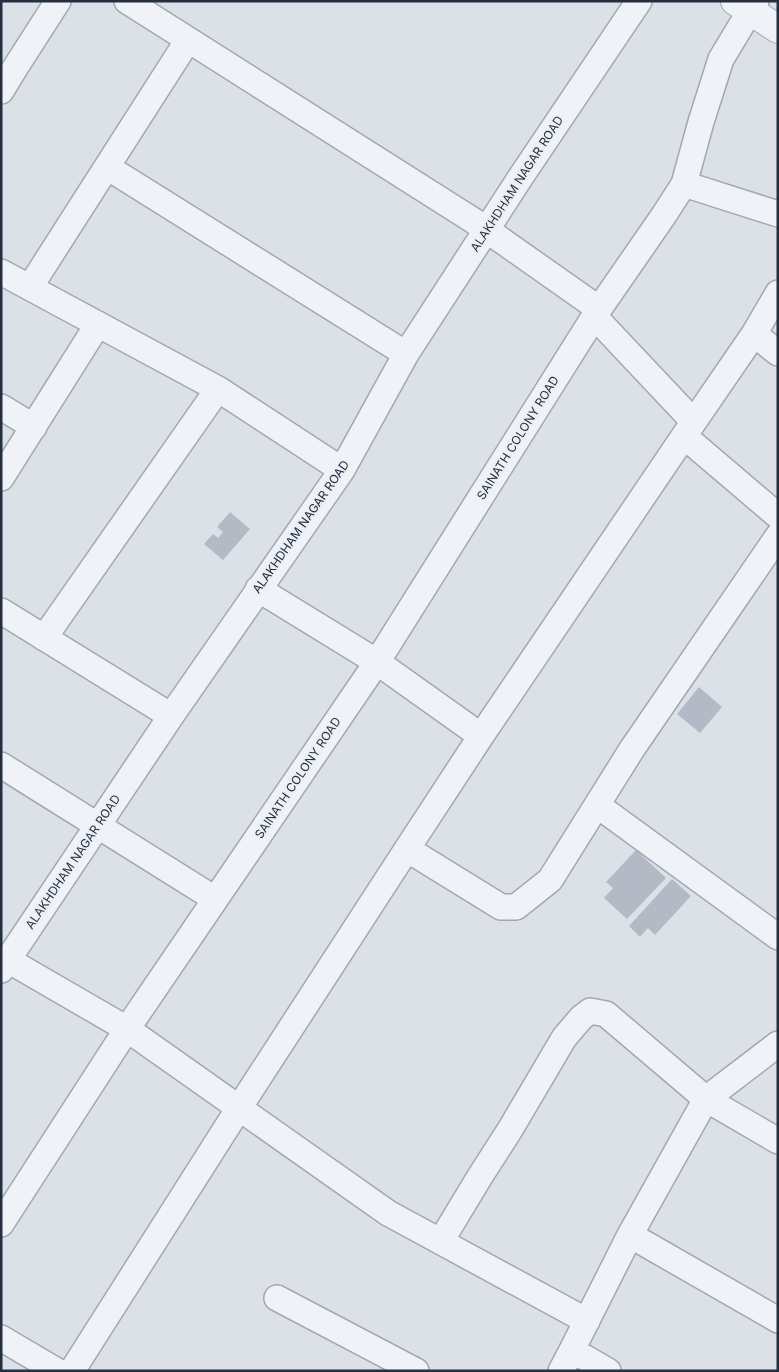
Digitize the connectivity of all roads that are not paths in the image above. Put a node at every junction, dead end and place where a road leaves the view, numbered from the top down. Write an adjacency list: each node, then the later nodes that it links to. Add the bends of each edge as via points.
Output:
1 (58, 1): 7 (street)
2 (127, 1): 6 (street)
3 (639, 1): 11 (street, ALAKHDHAM NAGAR ROAD)
4 (747, 4): 5 (street); 9 (street, SAINATH COLONY ROAD, via 721,59)
5 (778, 29)
6 (188, 40): 8 (street); 11 (street)
7 (1, 91)
8 (107, 167): 13 (street); 19 (street)
9 (684, 184): 10 (street); 15 (street, SAINATH COLONY ROAD)
10 (778, 214)
11 (486, 230): 15 (street); 19 (street, ALAKHDHAM NAGAR ROAD)
12 (1, 272): 13 (street)
13 (30, 288): 16 (street)
14 (778, 293): 17 (street)
15 (597, 313): 23 (street); 31 (street, SAINATH COLONY ROAD)
16 (98, 324): 20 (street); 22 (street)
17 (754, 334): 18 (street); 23 (street)
18 (778, 353)
19 (406, 354): 24 (street, ALAKHDHAM NAGAR ROAD)
20 (218, 389): 24 (street); 30 (street)
21 (1, 407): 22 (street)
22 (34, 427): 25 (street)
23 (689, 429): 26 (street); 33 (street)
24 (342, 470): 28 (street, ALAKHDHAM NAGAR ROAD)
25 (1, 478)
26 (778, 516)
27 (778, 536): 35 (street)
28 (258, 588): 31 (street); 32 (street, ALAKHDHAM NAGAR ROAD)
29 (1, 612): 30 (street)
30 (44, 638): 32 (street)
31 (377, 662): 33 (street); 38 (street, SAINATH COLONY ROAD)
32 (171, 716): 36 (street, ALAKHDHAM NAGAR ROAD)
33 (481, 736): 37 (street)
34 (1, 765): 36 (street)
35 (597, 805): 37 (street, via 550,880 516,907 501,907); 39 (street)
36 (98, 825): 38 (street); 40 (street, ALAKHDHAM NAGAR ROAD)
37 (407, 849): 44 (street)
38 (216, 899): 41 (street, SAINATH COLONY ROAD)
39 (778, 937)
40 (5, 965): 41 (street)
41 (127, 1029): 44 (street); 46 (street, SAINATH COLONY ROAD)
42 (778, 1044): 43 (street)
43 (706, 1099): 45 (street); 47 (street); 48 (street, via 606,1014 590,1011 564,1038)
44 (239, 1108): 48 (street, via 388,1213); 55 (street)
45 (778, 1141)
46 (1, 1224)
47 (630, 1235): 50 (street); 51 (street)
48 (441, 1241): 51 (street)
49 (277, 1298): 56 (street)
50 (778, 1320)
51 (587, 1321): 53 (street)
52 (1, 1338): 54 (street)
53 (566, 1361): 57 (street)
54 (57, 1371)
55 (72, 1371)
56 (416, 1371)
57 (608, 1371)

